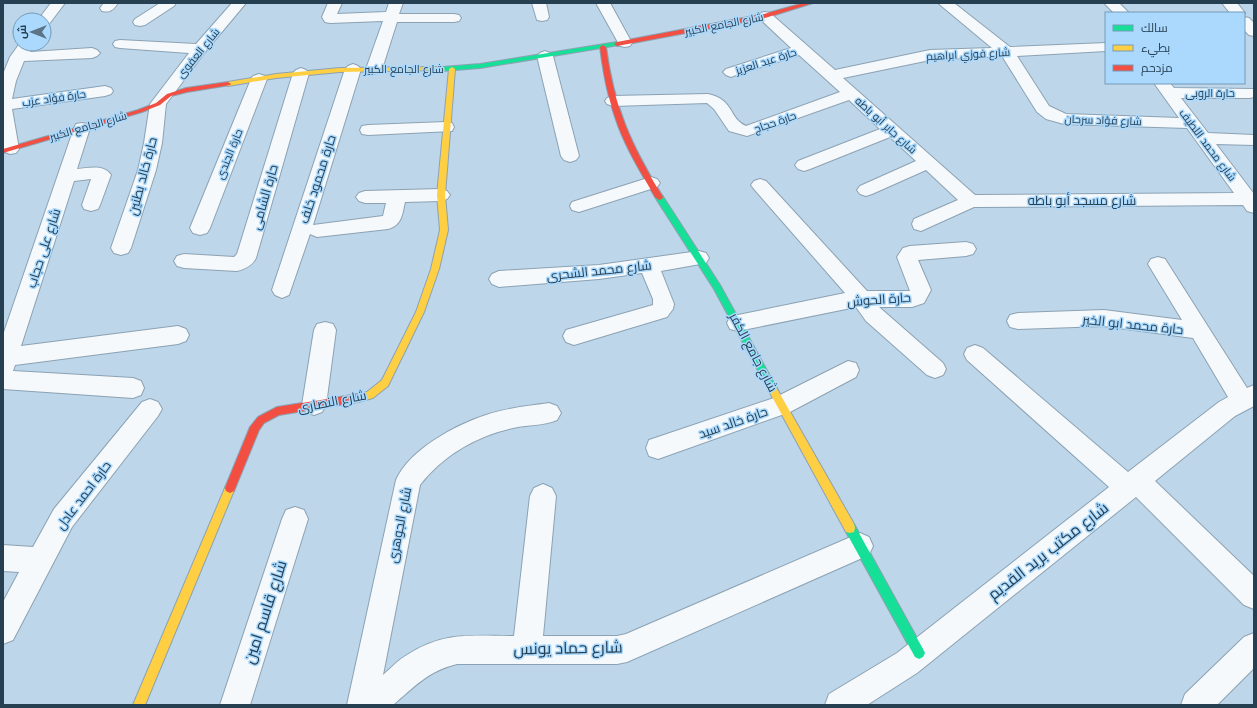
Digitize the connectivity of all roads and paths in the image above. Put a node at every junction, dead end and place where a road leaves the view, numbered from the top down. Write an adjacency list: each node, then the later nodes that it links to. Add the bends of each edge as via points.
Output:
1 (58, 3): 11 (street)
2 (169, 3): 19 (street)
3 (239, 3): 25 (street, شارع العفوى)
4 (335, 3): 12 (street, via 330,19)
5 (539, 3): 16 (street)
6 (603, 3): 21 (street)
7 (810, 3): 15 (street, شارع الجامع الكبير)
8 (945, 3): 28 (street, شارع فؤاد سرحان)
9 (1111, 3): 13 (street)
10 (1229, 3): 14 (street)
11 (51, 12)
12 (392, 12): 17 (street); 33 (street)
13 (1121, 12)
14 (1237, 12)
15 (765, 16): 21 (street, شارع الجامع الكبير); 26 (street, شارع جابر أبو باطه)
16 (542, 17)
17 (454, 18)
18 (1245, 21): 20 (street)
19 (140, 22)
20 (1254, 32)
21 (625, 43): 24 (street, شارع الجامع الكبير)
22 (120, 44): 25 (street)
23 (1105, 46): 28 (street, شارع فوزي ابراهيم)
24 (603, 47): 30 (street, شارع الجامع الكبير); 44 (street, شارع جامع الكفر)
25 (200, 49): 45 (street, شارع العفوى)
26 (802, 49): 35 (street, حارة عبد العزيز); 38 (street, شارع جابر أبو باطه)
27 (21, 52): 31 (street)
28 (1006, 52): 38 (street, شارع فوزي ابراهيم, via 930,55); 47 (street, شارع فؤاد سرحان, via 1043,109 1052,115 1064,119)
29 (92, 53): 31 (street)
30 (545, 56): 34 (street, شارع الجامع الكبير); 55 (street)
31 (18, 57): 37 (street)
32 (352, 69): 33 (street, شارع الجامع الكبير); 36 (street, شارع الجامع الكبير); 79 (street, حارة محمود خلف)
33 (374, 69): 34 (street, شارع الجامع الكبير)
34 (452, 69): 48 (street, شارع النصارى)
35 (731, 72)
36 (301, 73): 39 (street, شارع الجامع الكبير); 75 (street, حارة الشامى, via 246,258 237,264)
37 (6, 74): 46 (street)
38 (831, 76): 43 (street, شارع جابر أبو باطه)
39 (259, 79): 45 (street, شارع الجامع الكبير, via 178,92 169,95); 70 (street, حارة الجندى)
40 (1165, 88): 42 (street, حارة الروبى); 47 (street, شارع محمد اللطيف)
41 (105, 91): 46 (street, حارة فؤاد عزب)
42 (1250, 93)
43 (851, 94): 44 (street, حارة حجاج, via 747,132 734,127 716,102 710,99); 51 (street, شارع جابر أبو باطه)
44 (613, 101): 59 (street, شارع جامع الكفر, via 624,132)
45 (158, 104): 49 (street, شارع الجامع الكبير); 72 (street, حارة خالد بطنين, via 147,170)
46 (4, 115): 54 (street)
47 (1191, 123): 52 (street, شارع محمد اللطيف)
48 (446, 126): 50 (street); 62 (street, شارع النصارى)
49 (82, 128): 54 (street, شارع الجامع الكبير); 58 (street, شارع على حجاب)
50 (368, 130)
51 (892, 130): 56 (street, شارع جابر أبو باطه); 57 (street)
52 (1202, 138): 53 (street); 66 (street, شارع محمد اللطيف)
53 (1254, 140)
54 (6, 150)
55 (570, 156)
56 (928, 162): 61 (street); 65 (street, شارع جابر أبو باطه)
57 (804, 166)
58 (66, 176): 67 (street, via 97,173 102,175); 88 (street, شارع على حجاب)
59 (651, 183): 68 (street); 74 (street, شارع جامع الكفر)
60 (760, 185): 80 (street)
61 (866, 190)
62 (441, 195): 63 (street); 94 (street, شارع النصارى, via 444,230 435,269 420,312 385,383 378,390 360,398)
63 (398, 196): 64 (street); 71 (street, via 392,219 388,222)
64 (365, 197)
65 (971, 201): 66 (street, شارع مسجد أبو باطه); 69 (street, شارع مسجد أبو باطه)
66 (1251, 203)
67 (91, 205)
68 (579, 206)
69 (921, 224)
70 (200, 228)
71 (317, 230)
72 (121, 248)
73 (966, 249): 80 (street, حارة الحوش, via 910,253 907,257 921,290 920,294 912,299)
74 (698, 258): 77 (street, شارع محمد الشحرى); 82 (street, شارع جامع الكفر)
75 (184, 261)
76 (1158, 264): 84 (street)
77 (649, 265): 78 (street, شارع محمد الشحرى, via 599,272); 86 (street, via 665,304 663,309 658,313)
78 (499, 279)
79 (282, 290)
80 (862, 299): 82 (street, حارة الحوش); 90 (street, via 873,316)
81 (1018, 321): 84 (street, حارة محمد ابو الخير, via 1105,318)
82 (738, 323): 95 (street, شارع جامع الكفر)
83 (325, 330): 94 (street)
84 (1199, 331): 93 (street)
85 (178, 335): 88 (street)
86 (574, 336)
87 (975, 354): 99 (street)
88 (5, 363)
89 (848, 370): 95 (street, حارة خالد سيد)
90 (935, 370)
91 (3, 380): 92 (street)
92 (134, 388)
93 (1248, 398): 99 (street, شارع مكتب بريد القديم, via 1227,409)
94 (314, 405): 110 (street, شارع النصارى, via 277,411 261,420 255,427)
95 (782, 405): 98 (street, حارة خالد سيد); 102 (street, شارع جامع الكفر)
96 (150, 408): 104 (street, حارة احمد عادل, via 63,518)
97 (549, 413): 112 (street, شارع الجوهرى, via 486,425 447,444 422,463 408,480)
98 (658, 448)
99 (1132, 485): 105 (street); 109 (street, شارع مكتب بريد القديم)
100 (543, 496): 108 (street)
101 (295, 519): 111 (street, شارع قاسم امين)
102 (860, 546): 108 (street, شارع حماد يونس, via 627,648); 109 (street, شارع جامع الكفر)
103 (3, 558): 104 (street)
104 (40, 561): 106 (street, حارة احمد عادل)
105 (1254, 595)
106 (3, 630)
107 (1254, 647): 115 (street)
108 (526, 650): 113 (street, شارع حماد يونس, via 457,650 438,654 416,666)
109 (919, 653): 114 (street, شارع مكتب بريد القديم)
110 (139, 705)
111 (235, 705)
112 (362, 705)
113 (370, 705)
114 (840, 705)
115 (1196, 705)

